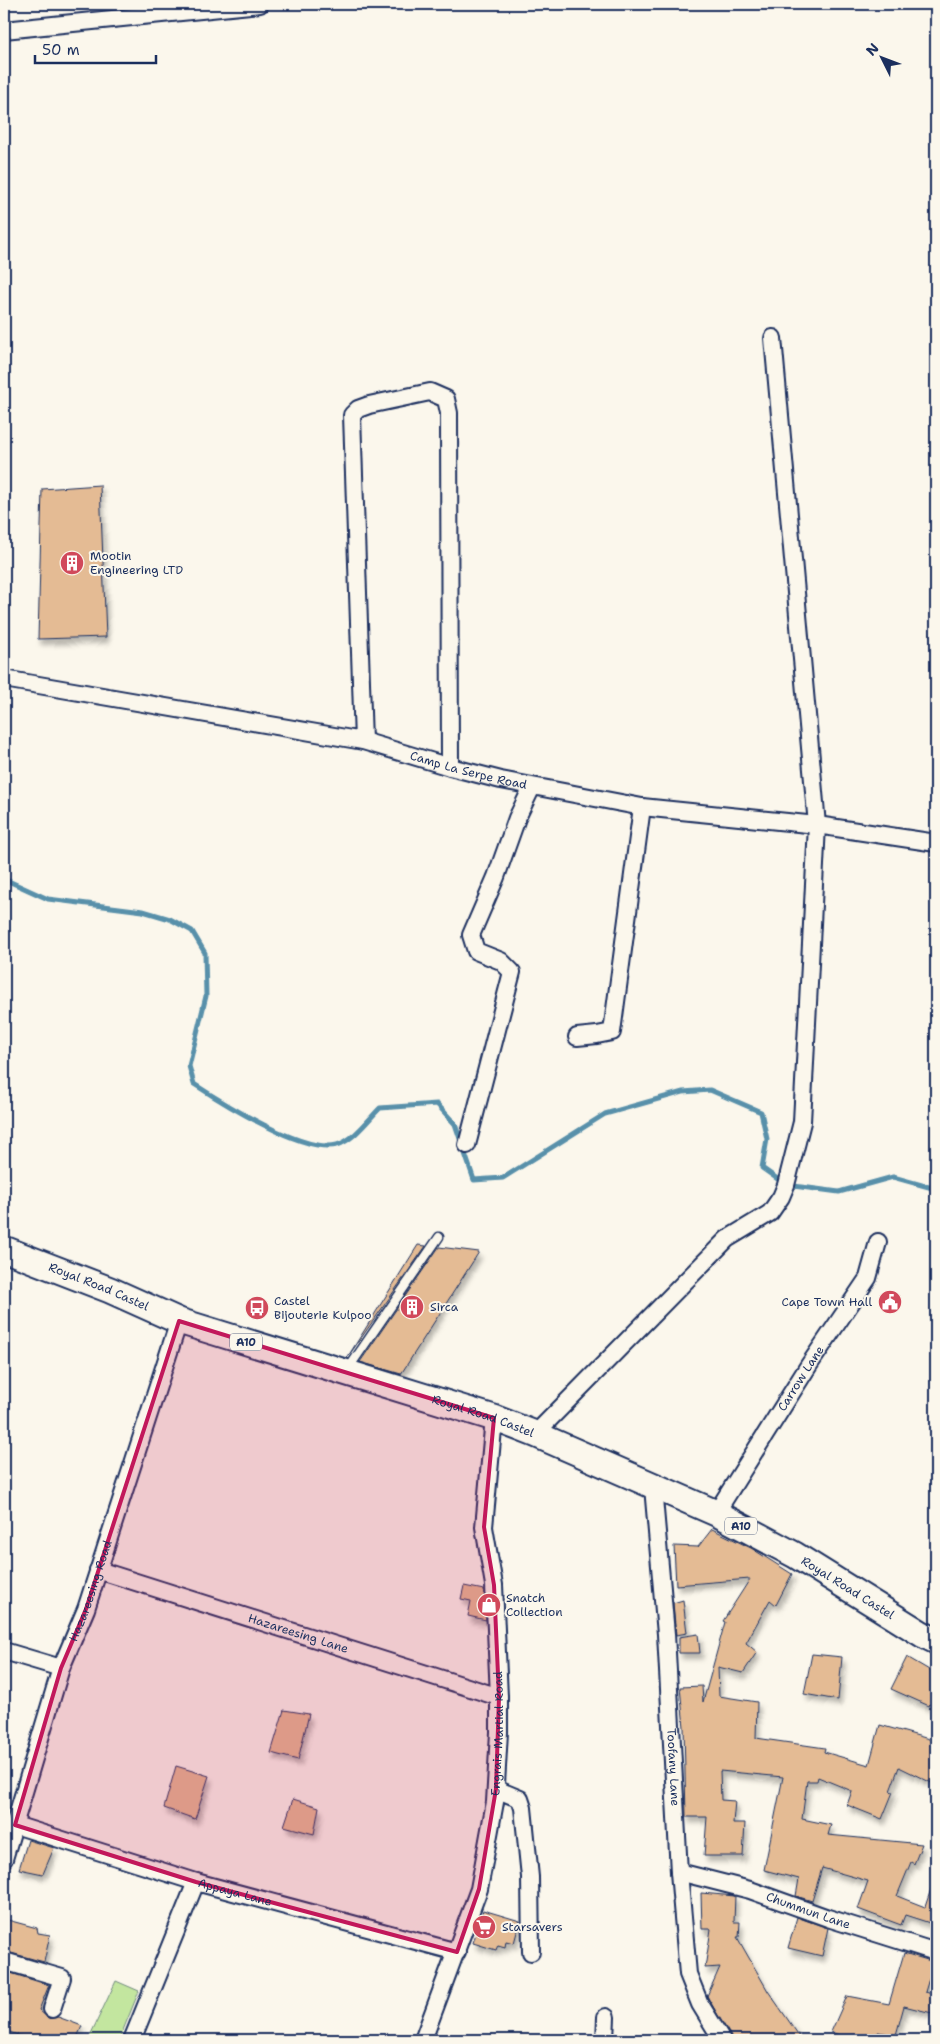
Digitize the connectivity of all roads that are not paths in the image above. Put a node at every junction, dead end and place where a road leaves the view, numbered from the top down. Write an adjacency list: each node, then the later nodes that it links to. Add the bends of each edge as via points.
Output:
1 (260, 4): 2 (street)
2 (4, 30)
3 (773, 338): 9 (street)
4 (4, 679): 5 (street, Camp La Serpe Road)
5 (363, 741): 6 (street, Camp La Serpe Road); 6 (street, via 352,415 368,405 430,392 446,399 449,413)
6 (450, 767): 7 (street, Camp La Serpe Road)
7 (532, 787): 8 (street, Camp La Serpe Road); 12 (street, via 471,935 476,952 501,960 512,972)
8 (642, 808): 9 (street, Camp La Serpe Road); 11 (street, via 612,1032)
9 (816, 825): 10 (street, Camp La Serpe Road); 19 (street, via 802,1122 781,1197 770,1213 727,1239)
10 (936, 843)
11 (577, 1037)
12 (467, 1144)
13 (439, 1237): 17 (lane)
14 (878, 1242): 21 (street, Carrow Lane, via 868,1278)
15 (4, 1248): 16 (main road, Royal Road Castel / A10)
16 (179, 1321): 17 (main road, Royal Road Castel / A10); 22 (street, Hazareesing Road)
17 (346, 1372): 18 (main road, Royal Road Castel / A10)
18 (494, 1418): 19 (main road, Royal Road Castel / A10); 26 (street, Engrais Martial Road, via 484,1527 494,1585)
19 (535, 1434): 20 (main road, Royal Road Castel / A10)
20 (653, 1487): 21 (main road, Royal Road Castel / A10); 30 (street, Toofany Lane, via 666,1634)
21 (716, 1513): 23 (main road, Royal Road Castel / A10, via 795,1555)
22 (98, 1570): 25 (street, Hazareesing Road, via 86,1609); 26 (street, Hazareesing Lane)
23 (936, 1641)
24 (4, 1650): 25 (street)
25 (61, 1668): 28 (street, Hazareesing Road)
26 (499, 1697): 27 (street, Engrais Martial Road)
27 (496, 1789): 32 (street, Engrais Martial Road, via 479,1889); 33 (street, via 520,1799 524,1808 530,1877)
28 (15, 1825): 29 (street, Hazareesing Road); 31 (street, Appaya Lane)
29 (4, 1859)
30 (679, 1872): 34 (street, Chummun Lane, via 750,1890); 41 (street, Toofany Lane, via 688,1974 700,2004)
31 (196, 1882): 32 (street, Appaya Lane); 38 (street)
32 (457, 1952): 39 (street, Engrais Martial Road)
33 (531, 1952)
34 (936, 1952)
35 (4, 1962): 36 (street, via 62,1978)
36 (52, 2009)
37 (606, 2017): 40 (street)
38 (132, 2040)
39 (423, 2040)
40 (605, 2040)
41 (722, 2040)

